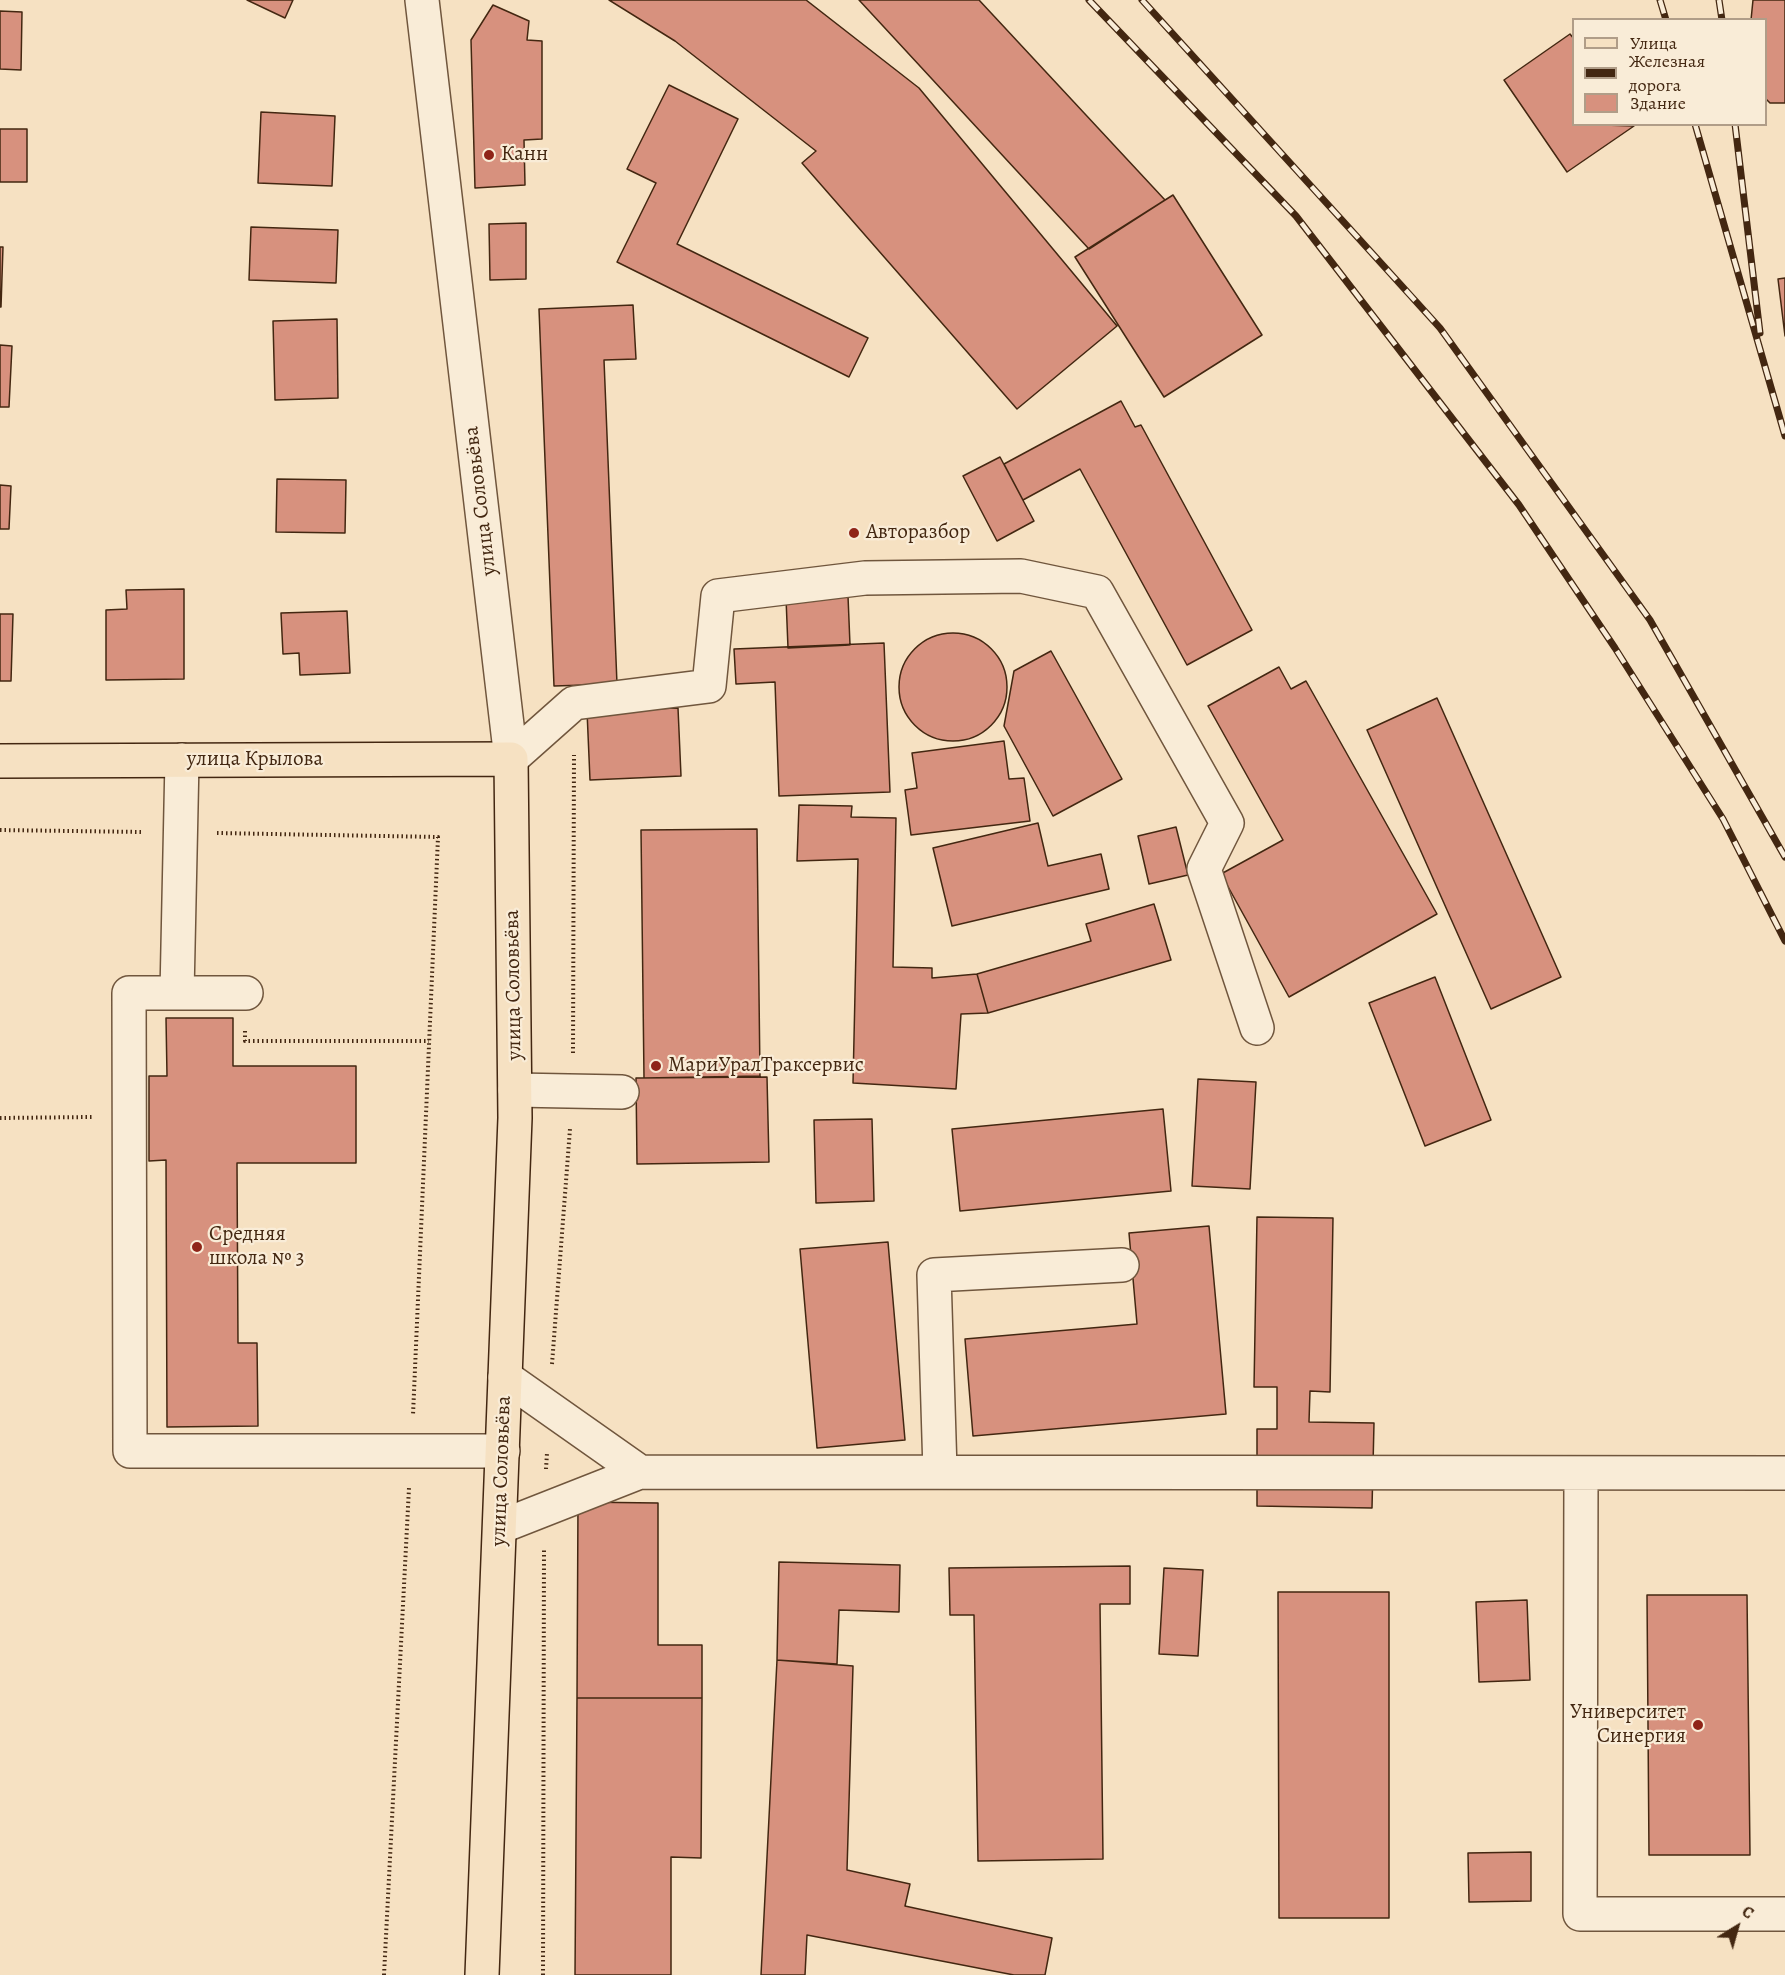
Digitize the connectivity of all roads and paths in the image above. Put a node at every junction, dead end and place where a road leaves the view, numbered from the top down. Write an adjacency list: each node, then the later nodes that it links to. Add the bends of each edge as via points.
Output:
1 (422, 0): 3 (street, улица Соловьёва)
2 (574, 703): 3 (street); 10 (street, via 709,686 718,596 876,578 1021,576 1097,592 1227,823 1204,869); 13 (path)
3 (511, 759): 5 (main road, улица Крылова); 12 (main road, улица Соловьёва)
4 (0, 760): 5 (main road, улица Крылова)
5 (182, 760): 7 (street)
6 (0, 830): 7 (path)
7 (180, 833): 8 (street); 11 (path, via 438,837)
8 (177, 993): 9 (street); 21 (street, via 129,993 130,1451)
9 (246, 993): 11 (path, via 245,1041)
10 (1257, 1028)
11 (429, 1041): 21 (path)
12 (515, 1090): 13 (street); 18 (main road, улица Соловьёва)
13 (573, 1091): 14 (street); 19 (path)
14 (622, 1092)
15 (103, 1117): 16 (path)
16 (0, 1118)
17 (1122, 1265): 22 (street, via 934,1275)
18 (505, 1377): 19 (street); 20 (main road, улица Соловьёва)
19 (549, 1408): 23 (street); 26 (path)
20 (502, 1451): 21 (street); 27 (main road, улица Соловьёва)
21 (411, 1452): 29 (path)
22 (940, 1471): 23 (street); 24 (street)
23 (640, 1472): 26 (street)
24 (1581, 1473): 25 (street); 28 (street, via 1580,1914)
25 (1785, 1473)
26 (544, 1509): 27 (street); 31 (path)
27 (500, 1527): 30 (main road, улица Соловьёва)
28 (1785, 1914)
29 (384, 1975)
30 (482, 1975)
31 (543, 1975)

